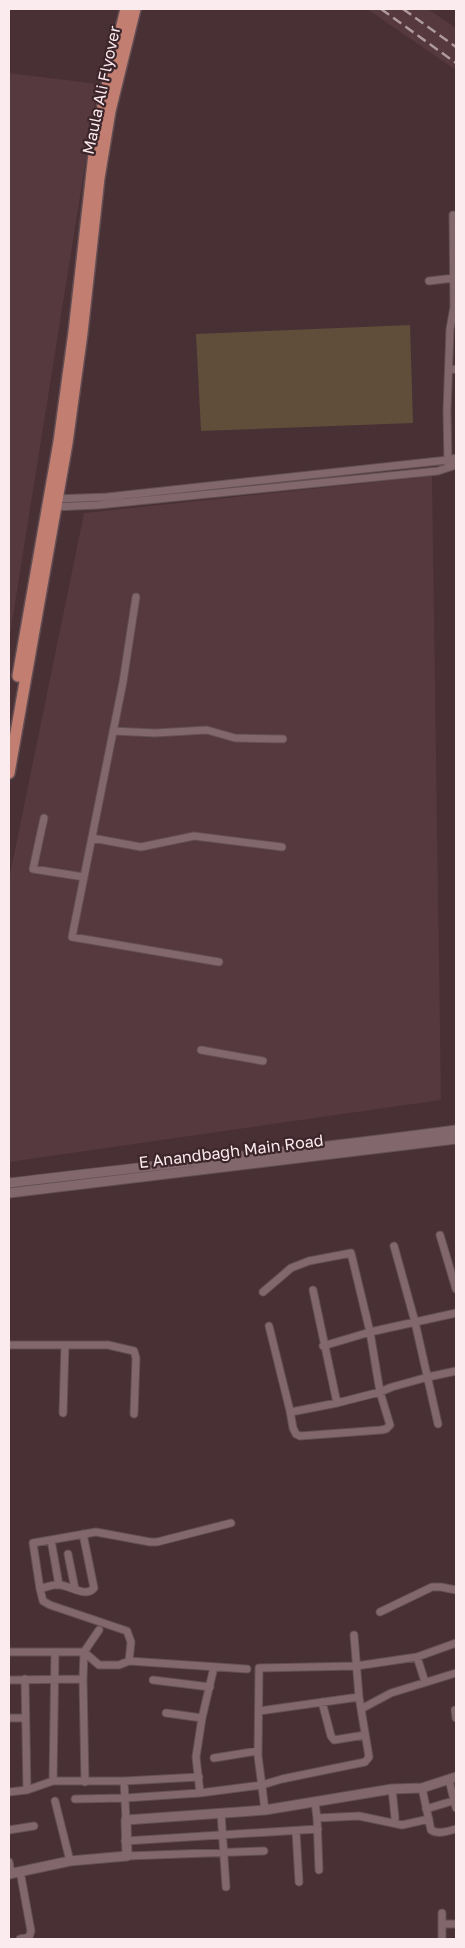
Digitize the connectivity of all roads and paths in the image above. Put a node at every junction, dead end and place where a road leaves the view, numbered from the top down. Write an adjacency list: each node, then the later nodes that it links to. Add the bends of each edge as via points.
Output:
1 (126, 9): 3 (main road, Maula Ali Flyover, via 102,110)
2 (135, 9): 3 (main road, Maula Ali Flyover)
3 (98, 160): 16 (main road, Maula Ali Flyover, via 82,333 67,443)
4 (454, 215): 5 (street)
5 (455, 227): 6 (street)
6 (454, 278): 7 (street); 8 (street)
7 (430, 281)
8 (455, 307): 9 (street)
9 (453, 328): 10 (street)
10 (452, 370): 12 (street)
11 (456, 398): 12 (street)
12 (448, 400): 14 (street)
13 (456, 458): 14 (street)
14 (448, 464): 15 (street); 16 (street)
15 (456, 465)
16 (52, 503): 18 (main road, Maula Ali Flyover)
17 (136, 598): 20 (street)
18 (22, 681): 19 (main road); 22 (main road)
19 (9, 730)
20 (113, 731): 21 (street, via 207,730 235,738); 24 (street)
21 (283, 739)
22 (9, 772)
23 (44, 818): 26 (street, via 33,869)
24 (92, 838): 25 (street, via 141,847 194,836); 26 (street)
25 (282, 847)
26 (84, 877): 27 (street, via 72,937)
27 (219, 962)
28 (201, 1050): 29 (street)
29 (263, 1061)
30 (456, 1130): 32 (street, E Anandbagh Main Road)
31 (456, 1139): 33 (street, E Anandbagh Main Road)
32 (9, 1183)
33 (9, 1193)
34 (440, 1235): 36 (street)
35 (394, 1246): 40 (street)
36 (456, 1289)
37 (313, 1290): 45 (street)
38 (263, 1292): 42 (street, via 291,1268 351,1253)
39 (456, 1313): 40 (street)
40 (415, 1322): 42 (street); 47 (street)
41 (269, 1326): 50 (street)
42 (370, 1332): 45 (street); 48 (street)
43 (9, 1345): 44 (street)
44 (65, 1345): 51 (street); 52 (street, via 108,1345 134,1351)
45 (324, 1346): 49 (street)
46 (456, 1371): 47 (street)
47 (428, 1377): 48 (street); 53 (street)
48 (380, 1392): 49 (street); 50 (street, via 390,1425 386,1429 300,1436 293,1428)
49 (337, 1403): 50 (street)
50 (290, 1412)
51 (63, 1413)
52 (134, 1414)
53 (438, 1424)
54 (231, 1523): 55 (street, via 157,1542 101,1532)
55 (83, 1534): 56 (street); 60 (street, via 94,1588 85,1593)
56 (51, 1540): 58 (street); 59 (street, via 33,1543)
57 (68, 1554): 60 (street)
58 (59, 1585): 59 (street); 60 (street)
59 (40, 1589): 70 (street, via 44,1601 50,1605 127,1631 131,1642)
60 (75, 1589)
61 (456, 1590): 62 (street, via 432,1587)
62 (380, 1612)
63 (99, 1630): 68 (street)
64 (354, 1635): 71 (street)
65 (456, 1643): 69 (street)
66 (9, 1652): 67 (street)
67 (56, 1652): 68 (street); 76 (street)
68 (84, 1652): 70 (street, via 99,1665 119,1665); 77 (street)
69 (417, 1657): 71 (street); 80 (street)
70 (129, 1661): 72 (street)
71 (356, 1666): 82 (street); 85 (street, via 260,1668)
72 (214, 1667): 73 (street); 81 (street)
73 (247, 1669)
74 (456, 1673): 80 (street)
75 (25, 1679): 76 (street); 78 (street); 88 (street)
76 (54, 1679): 77 (street); 95 (street)
77 (83, 1679): 97 (street)
78 (9, 1680)
79 (153, 1680): 81 (street)
80 (424, 1682): 84 (street, via 391,1693)
81 (210, 1688): 89 (street)
82 (359, 1697): 83 (street); 84 (street)
83 (322, 1702): 85 (street); 90 (street, via 334,1740)
84 (361, 1709): 90 (street)
85 (259, 1711): 91 (street)
86 (166, 1713): 89 (street)
87 (9, 1718): 88 (street)
88 (25, 1718): 101 (street)
89 (202, 1718): 93 (street, via 196,1757)
90 (365, 1735): 98 (street, via 369,1757 365,1762)
91 (258, 1751): 92 (street); 98 (street)
92 (214, 1758)
93 (199, 1777): 96 (street); 103 (street)
94 (452, 1779): 99 (street); 108 (street)
95 (53, 1781): 97 (street); 101 (street)
96 (124, 1781): 97 (street); 104 (street)
97 (85, 1782)
98 (262, 1785): 103 (street); 109 (street)
99 (422, 1788): 100 (street); 110 (street)
100 (392, 1789): 107 (street); 113 (street)
101 (26, 1790): 102 (street)
102 (9, 1792)
103 (200, 1793): 104 (street)
104 (125, 1798): 105 (street); 115 (street)
105 (74, 1799)
106 (55, 1801): 126 (street)
107 (315, 1803): 109 (street); 112 (street)
108 (456, 1803): 110 (street)
109 (265, 1810): 111 (street)
110 (426, 1810): 114 (street)
111 (221, 1813): 115 (street); 121 (street)
112 (317, 1818): 114 (street, via 359,1816 402,1825); 117 (street)
113 (395, 1818)
114 (429, 1819): 118 (street, via 435,1832)
115 (126, 1820): 122 (street)
116 (34, 1826): 119 (street)
117 (318, 1829): 120 (street); 128 (street)
118 (456, 1829)
119 (9, 1830)
120 (296, 1831): 121 (street); 131 (street)
121 (224, 1835): 122 (street); 124 (street)
122 (125, 1841): 125 (street)
123 (264, 1851): 124 (street)
124 (224, 1852): 125 (street); 132 (street)
125 (127, 1856): 126 (street)
126 (70, 1861): 129 (street)
127 (9, 1862): 130 (street)
128 (319, 1870)
129 (20, 1871): 130 (street); 136 (street, via 31,1931 29,1937)
130 (10, 1874)
131 (299, 1882)
132 (226, 1887)
133 (442, 1913): 134 (street)
134 (442, 1924): 135 (street); 137 (street)
135 (456, 1924)
136 (20, 1939)
137 (442, 1939)

